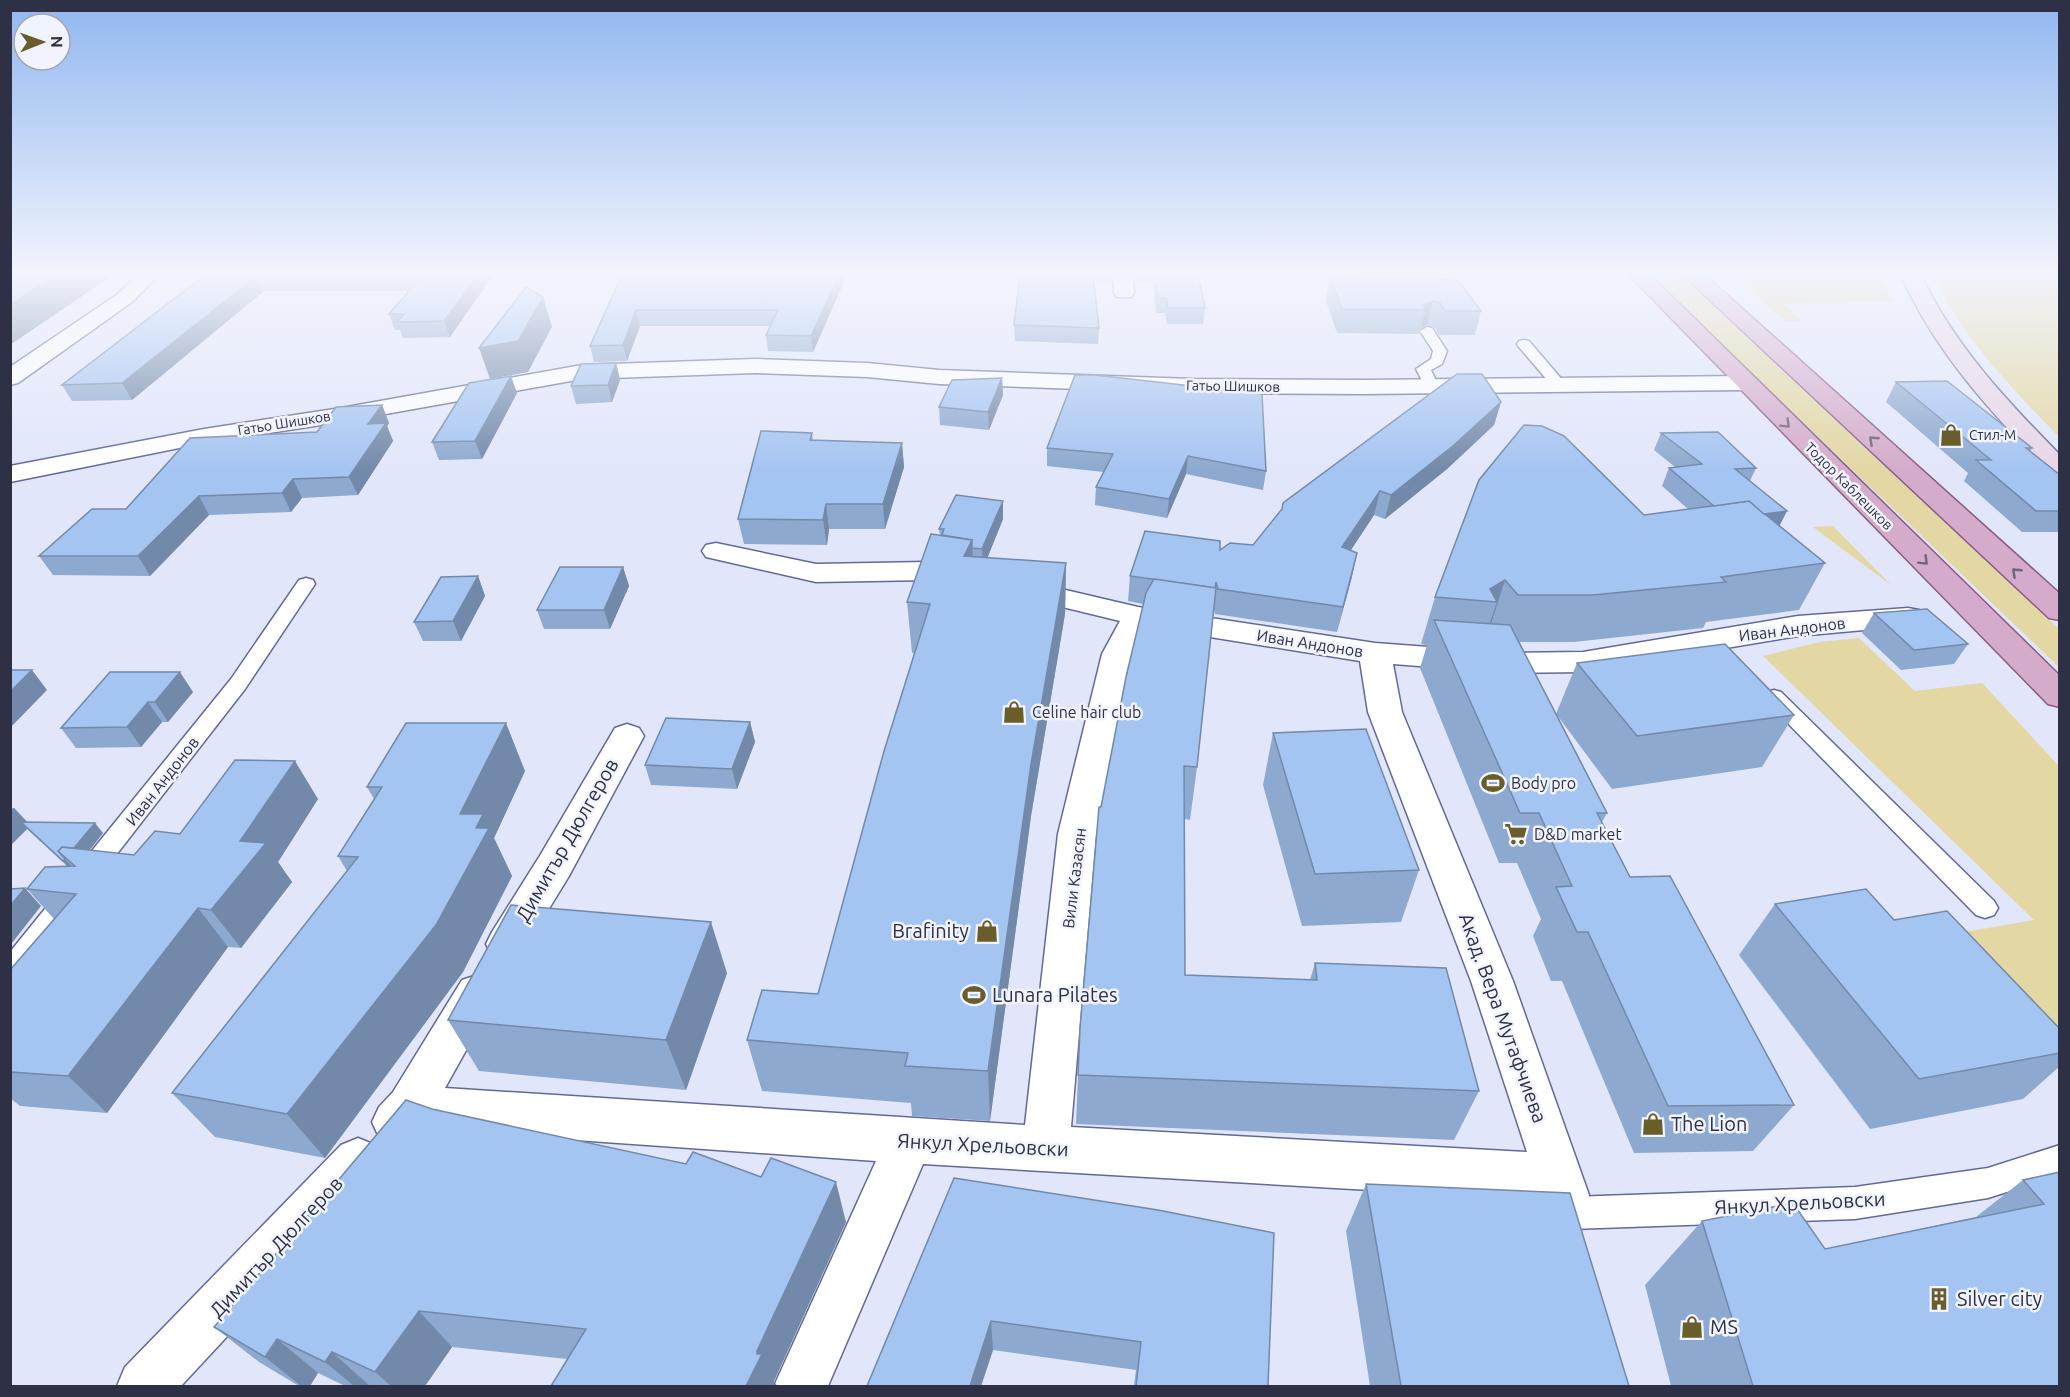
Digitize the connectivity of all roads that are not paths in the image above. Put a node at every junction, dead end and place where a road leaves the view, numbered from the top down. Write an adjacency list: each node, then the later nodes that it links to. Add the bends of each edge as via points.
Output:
1 (64, 340): 7 (street)
2 (1433, 340): 10 (lane, via 1440,351 1437,361 1423,369)
3 (1703, 340): 8 (main road, Тодор Каблешков)
4 (1764, 340): 15 (main road, one-way to 4)
5 (1948, 340): 11 (main road, via 1984,388)
6 (1524, 344): 9 (lane)
7 (10, 378)
8 (1745, 383): 9 (street, Гатьо Шишков); 20 (main road, Тодор Каблешков, one-way to 20)
9 (1559, 385): 10 (street, Гатьо Шишков)
10 (1432, 387): 12 (street, Гатьо Шишков, via 1192,386 755,366 582,372 204,436)
11 (2060, 470)
12 (10, 474)
13 (716, 551): 16 (street, Иван Андонов, via 816,573 927,571)
14 (306, 584): 23 (lane, Иван Андонов, via 238,684)
15 (2060, 611)
16 (1138, 616): 18 (street, Иван Андонов); 26 (street, Вили Казасян, via 1118,654 1077,834)
17 (1908, 617): 18 (street, Иван Андонов, via 1798,626 1725,648 1583,662 1509,663)
18 (1375, 654): 28 (street, Акад. Вера Мутафчиева, via 1385,712 1492,981)
19 (1759, 681): 22 (lane)
20 (2060, 696)
21 (627, 736): 24 (street, Димитър Дюлгеров, via 555,865)
22 (1985, 908)
23 (10, 972)
24 (409, 1107): 25 (street, Янкул Хрельовски); 29 (street, Димитър Дюлгеров)
25 (909, 1141): 26 (street, Янкул Хрельовски); 30 (street)
26 (1046, 1148): 28 (street, Янкул Хрельовски)
27 (2060, 1160): 28 (lane, Янкул Хрельовски, via 1988,1183 1855,1203)
28 (1571, 1215)
29 (144, 1386)
30 (801, 1386)

